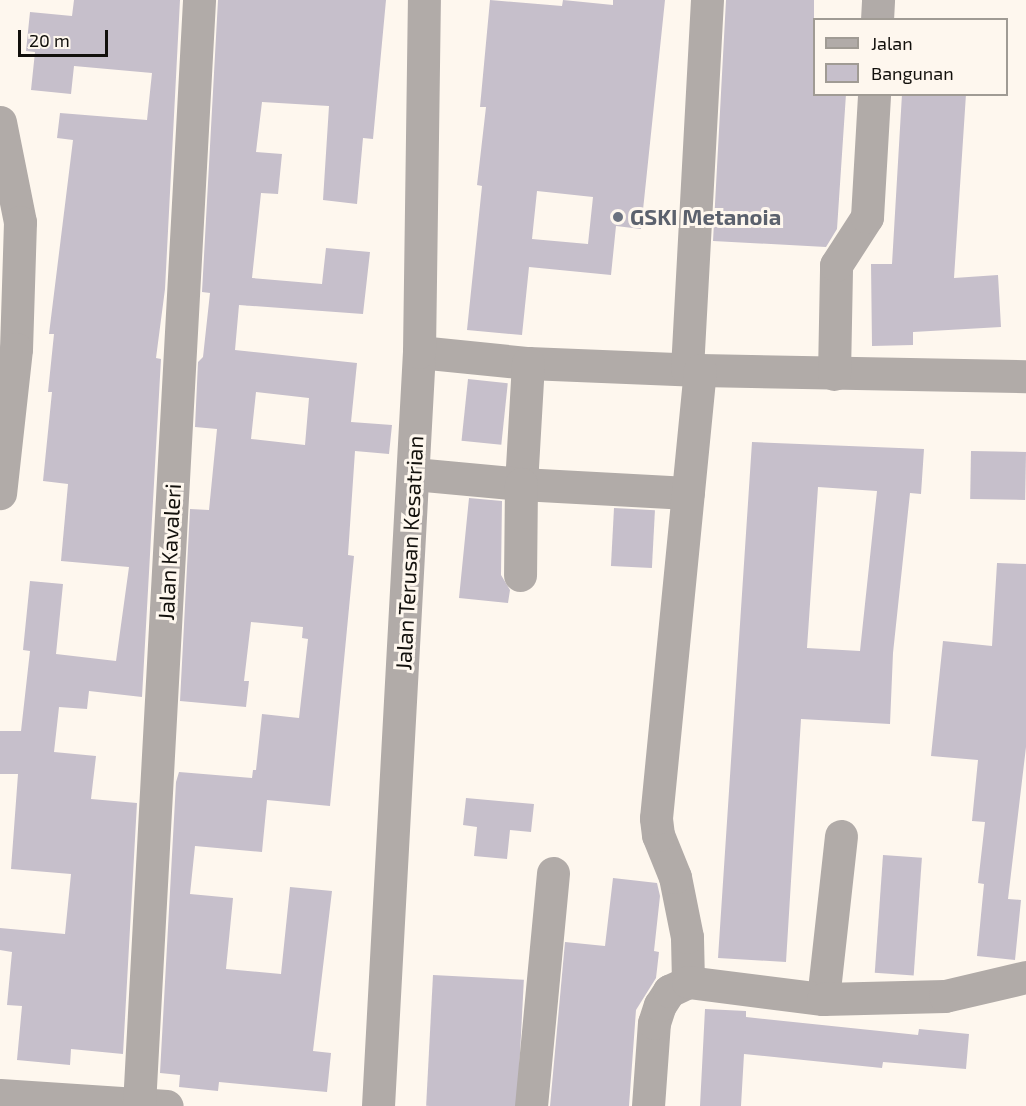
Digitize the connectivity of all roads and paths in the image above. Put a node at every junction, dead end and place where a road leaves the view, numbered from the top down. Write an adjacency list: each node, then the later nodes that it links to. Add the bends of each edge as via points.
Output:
1 (199, 0): 27 (street, Jalan Kavaleri)
2 (424, 0): 10 (street, Jalan Terusan Kesatrian)
3 (707, 0): 12 (street)
4 (878, 0): 5 (street)
5 (877, 18)
6 (873, 96): 13 (street, via 867,217 836,265)
7 (0, 123): 8 (street)
8 (10, 222): 9 (street)
9 (8, 348): 15 (street)
10 (419, 352): 11 (street); 16 (street, Jalan Terusan Kesatrian)
11 (528, 363): 12 (street); 17 (street)
12 (694, 370): 13 (street); 19 (street)
13 (834, 374): 14 (street)
14 (1026, 376)
15 (2, 454): 18 (street)
16 (414, 474): 17 (street); 28 (street, Jalan Terusan Kesatrian)
17 (521, 484): 19 (street); 20 (street)
18 (0, 493)
19 (688, 493): 24 (street, via 656,818 661,844 675,877 687,937)
20 (520, 574)
21 (841, 836): 25 (street)
22 (553, 873): 29 (street)
23 (1026, 976): 25 (street, via 945,996)
24 (688, 982): 25 (street); 30 (street, via 669,991 654,1023)
25 (823, 999)
26 (0, 1095): 27 (street)
27 (153, 1105)
28 (378, 1106)
29 (531, 1106)
30 (648, 1106)

